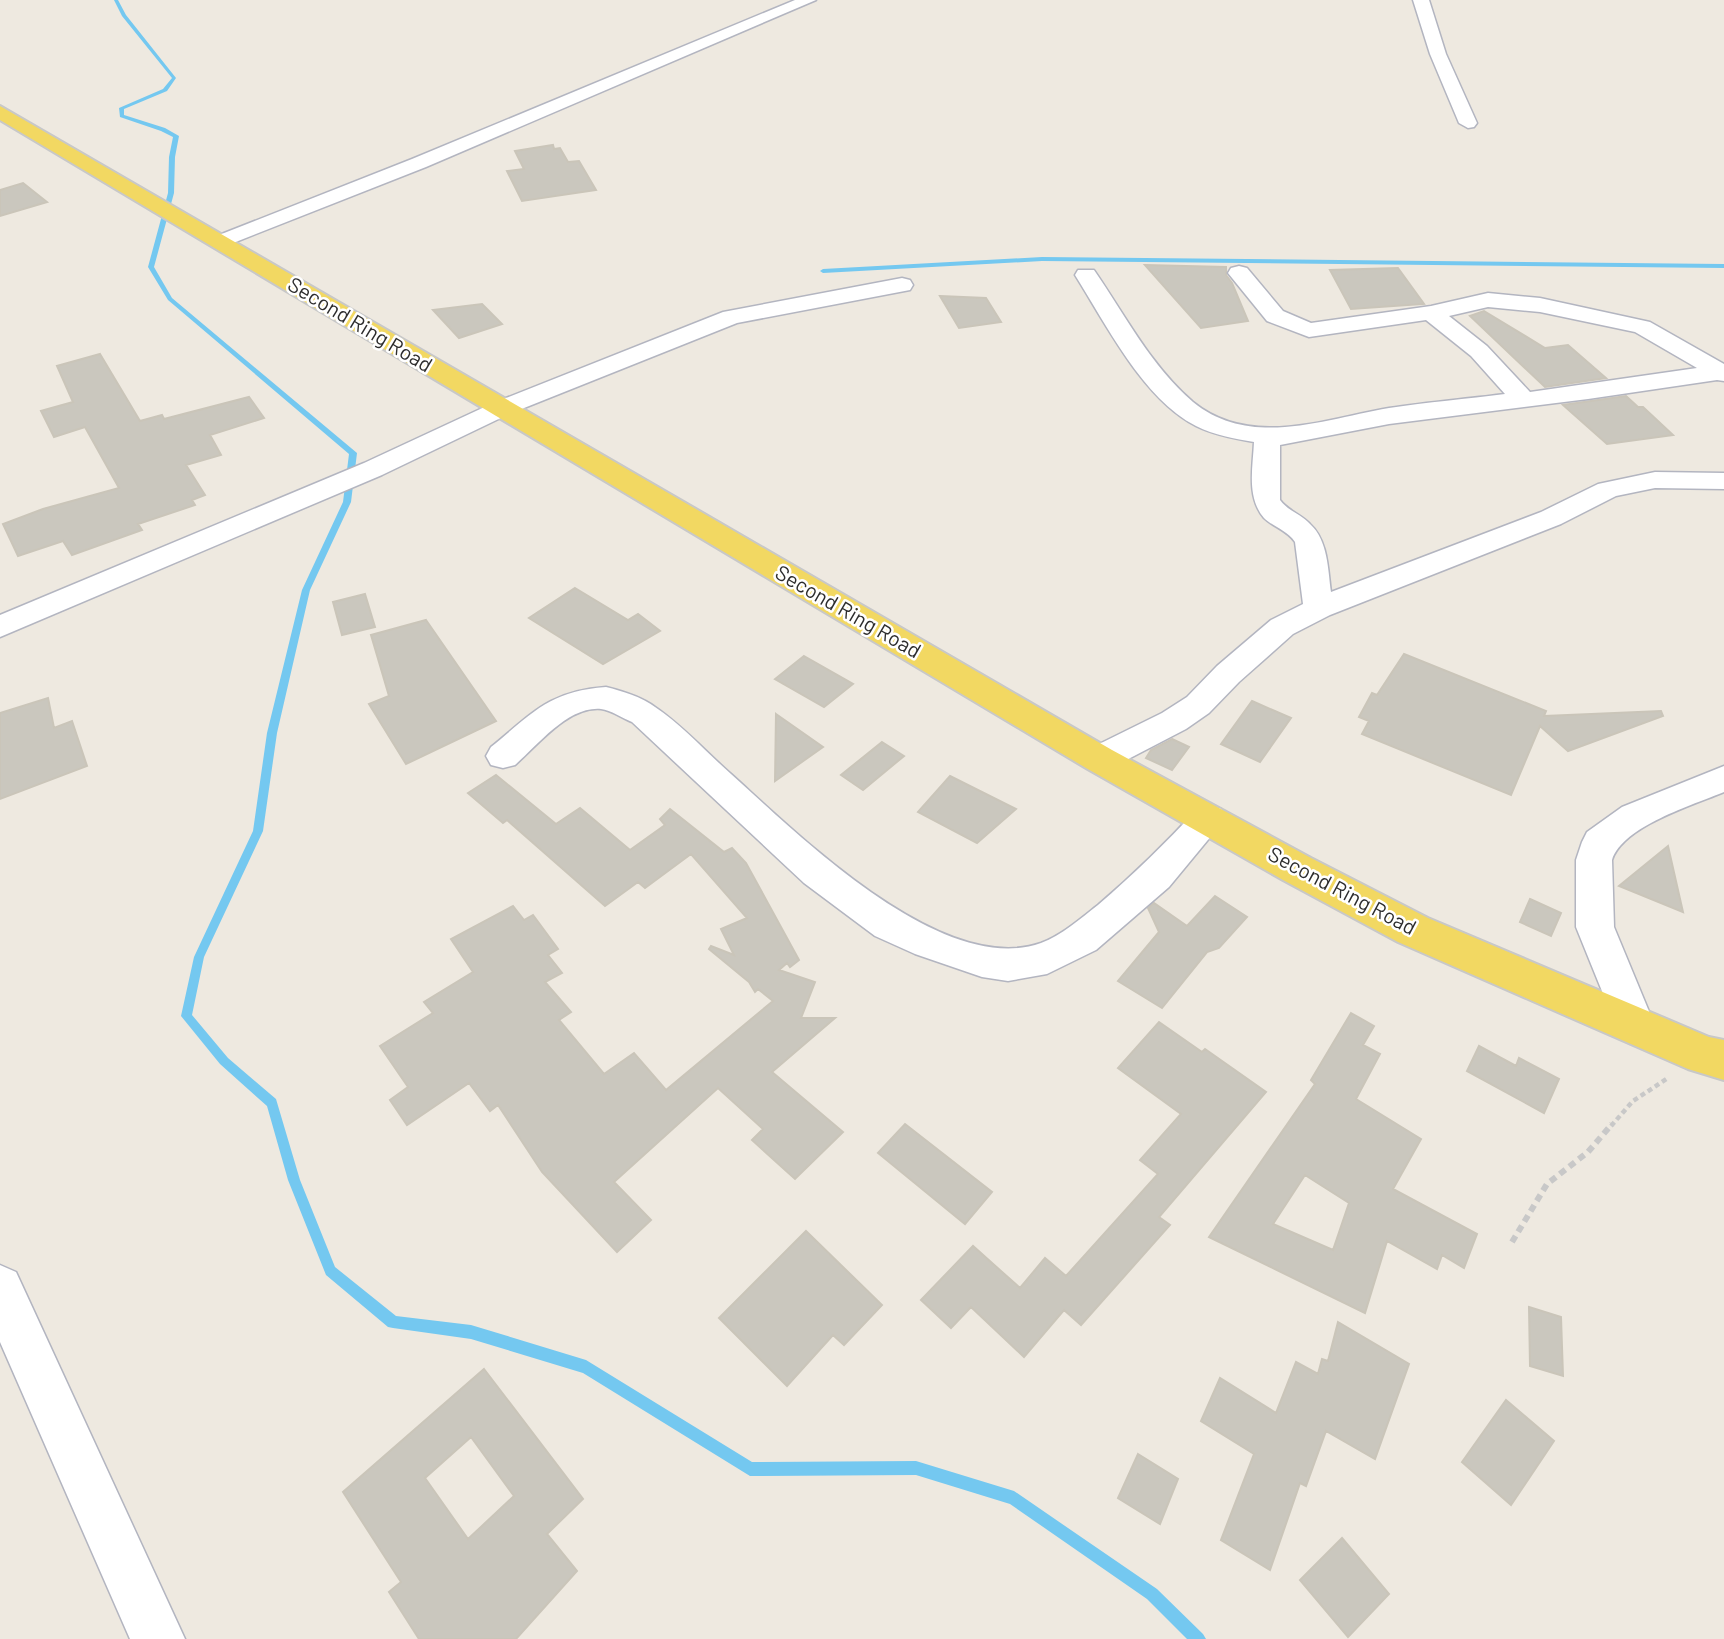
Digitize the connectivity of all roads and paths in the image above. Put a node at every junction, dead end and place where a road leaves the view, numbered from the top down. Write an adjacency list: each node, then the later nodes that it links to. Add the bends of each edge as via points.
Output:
1 (808, 0): 5 (street)
2 (1421, 0): 4 (street)
3 (0, 112): 5 (main road, Second Ring Road)
4 (1468, 123)
5 (221, 242): 12 (main road, Second Ring Road)
6 (1239, 273): 9 (street, via 1275,316 1309,330)
7 (1086, 275): 13 (street, via 1141,358 1186,408 1203,420)
8 (902, 285): 12 (street, via 731,317)
9 (1432, 313): 10 (street, via 1488,300 1540,305 1642,327); 11 (street, via 1479,351)
10 (1722, 373): 11 (street)
11 (1523, 399): 13 (street)
12 (500, 409): 17 (street, via 373,469); 19 (main road, Second Ring Road)
13 (1267, 436): 16 (street, via 1266,500 1310,542)
14 (1710, 481): 15 (street); 16 (street, via 1655,480 1608,490 1551,518)
15 (1724, 504)
16 (1319, 608): 19 (street, via 1282,627 1174,722)
17 (0, 627)
18 (503, 756): 21 (street, via 560,708 579,700 606,698 643,714 817,873 888,925 928,943 1008,965 1047,958 1083,939 1156,877)
19 (1100, 759): 21 (main road, Second Ring Road)
20 (1724, 778): 22 (street, via 1634,816 1600,842 1594,860 1595,926)
21 (1209, 818): 22 (main road, Second Ring Road, via 1413,930)
22 (1635, 1026): 23 (main road, Second Ring Road)
23 (1714, 1058): 24 (path, via 1633,1101 1588,1152 1547,1184)
24 (1512, 1242)
25 (0, 1288): 26 (street)
26 (158, 1639)

